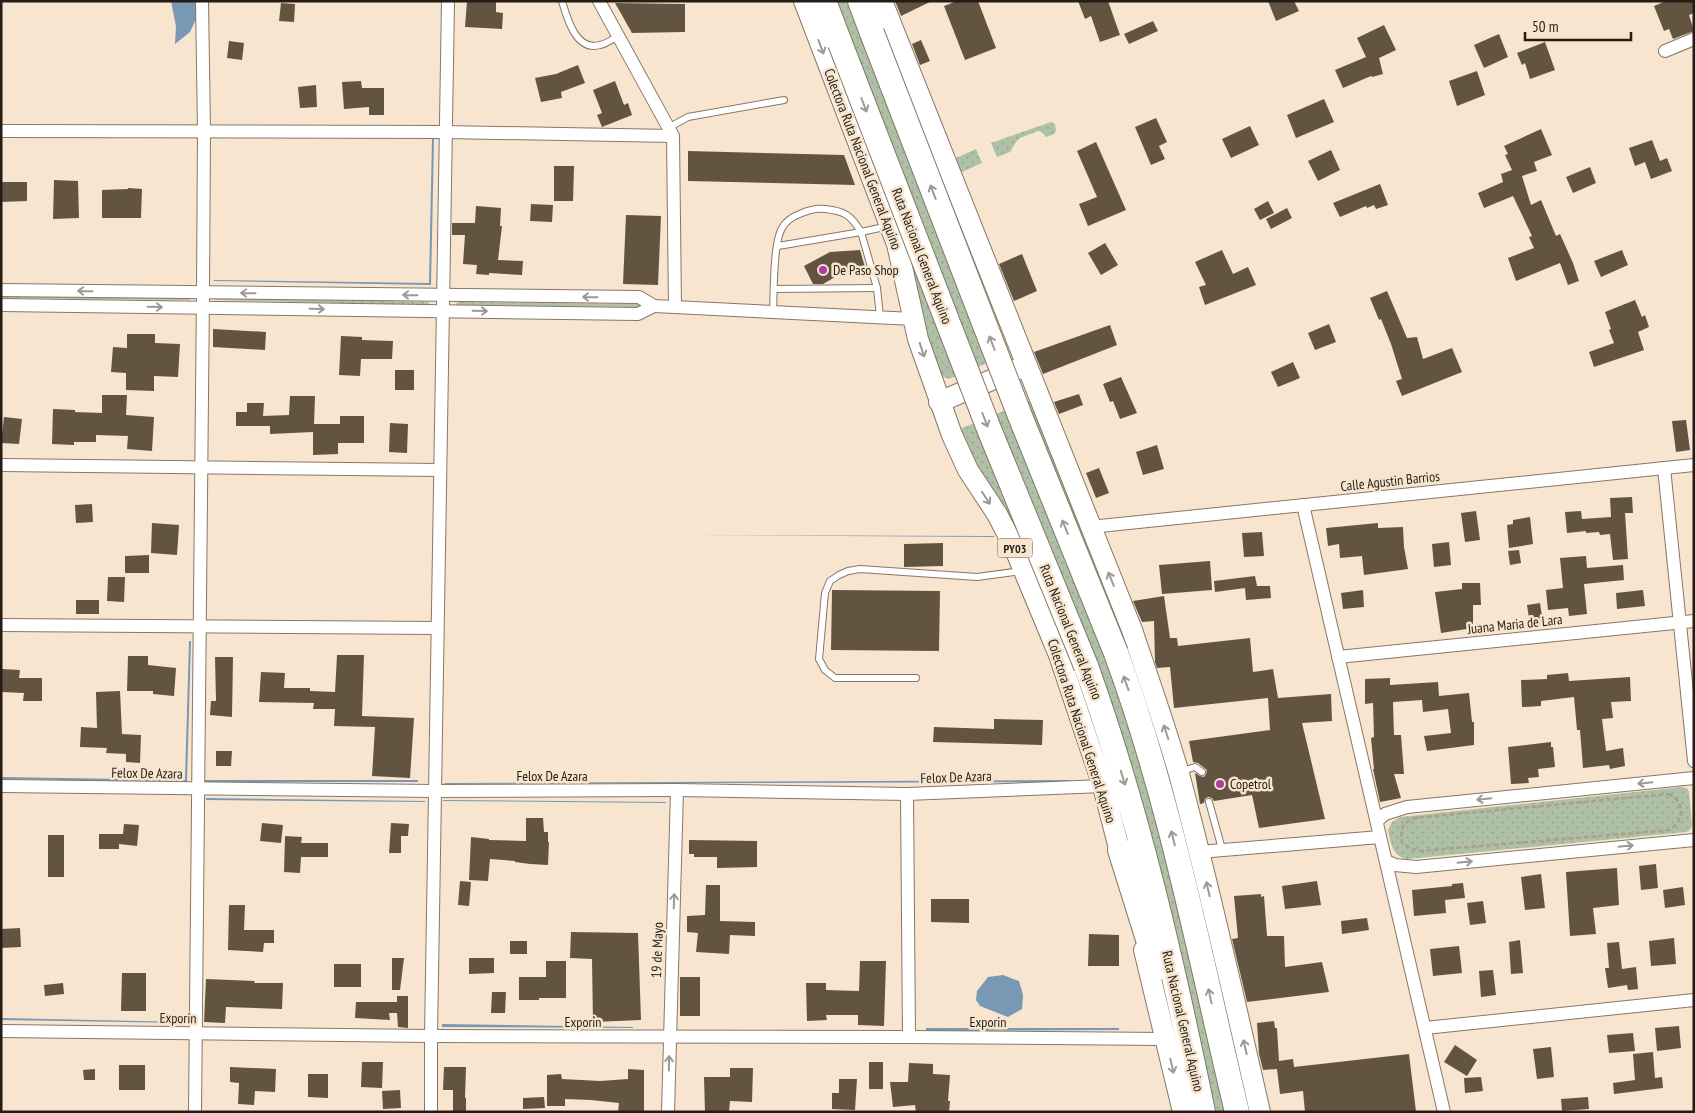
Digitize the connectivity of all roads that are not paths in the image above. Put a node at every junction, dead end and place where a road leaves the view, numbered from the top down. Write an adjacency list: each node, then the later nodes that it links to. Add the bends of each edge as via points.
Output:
1 (202, 1): 14 (street)
2 (448, 1): 15 (street)
3 (562, 1): 9 (lane, via 569,24 583,42 600,46)
4 (599, 1): 9 (street)
5 (804, 1): 17 (main road, Colectora Ruta Nacional General Aquino / PY03, one-way to 17)
6 (824, 1): 76 (highway, Ruta Nacional General Aquino / PY03, one-way to 76, bridge, via 1107,724 1164,935)
7 (860, 1): 82 (highway, one-way to 7, bridge, via 1195,926 1141,724)
8 (882, 1): 33 (main road)
9 (618, 36): 16 (street)
10 (1694, 39): 11 (street)
11 (1665, 51)
12 (784, 100): 16 (lane, via 688,117)
13 (1, 130): 14 (street)
14 (204, 131): 15 (street); 23 (street)
15 (445, 132): 16 (street); 24 (street)
16 (671, 132): 28 (street)
17 (890, 226): 18 (lane); 32 (main road, Colectora Ruta Nacional General Aquino / PY03)
18 (861, 232): 19 (lane); 19 (lane, via 841,211 808,210 785,223 780,230); 20 (lane)
19 (778, 246): 21 (lane)
20 (877, 288): 21 (lane); 31 (lane)
21 (774, 289): 30 (lane)
22 (1, 290): 23 (street, one-way to 22)
23 (203, 292): 24 (street, one-way to 23); 27 (street)
24 (443, 295): 26 (street, one-way to 24, via 639,297); 29 (street)
25 (1, 304): 27 (street, one-way to 27)
26 (654, 306): 28 (street); 29 (street, one-way to 26, via 638,314)
27 (202, 307): 29 (street, one-way to 29); 37 (street)
28 (675, 307): 30 (street)
29 (442, 311): 39 (street)
30 (773, 312): 31 (street)
31 (880, 317): 32 (street)
32 (913, 319): 34 (main road, Colectora Ruta Nacional General Aquino / PY03, one-way to 34)
33 (1027, 366): 34 (main road); 41 (main road)
34 (939, 402): 42 (main road, Colectora Ruta Nacional General Aquino / PY03, one-way to 42, via 968,470 997,514)
35 (1, 465): 37 (street)
36 (1694, 465): 38 (street, Calle Agustin Barrios)
37 (202, 467): 39 (street); 46 (street)
38 (1664, 468): 40 (street, Calle Agustin Barrios); 44 (street)
39 (440, 470): 47 (street)
40 (1303, 505): 41 (street, Calle Agustin Barrios); 48 (street)
41 (1090, 527): 51 (main road, one-way to 41, via 1132,630)
42 (1024, 571): 49 (lane, via 977,577 860,569 848,571 830,581 825,593 819,658 825,670 835,678); 55 (main road, Colectora Ruta Nacional General Aquino / PY03, via 1059,655)
43 (1694, 622): 44 (street, Juana Maria de Lara)
44 (1680, 623): 48 (street, Juana Maria de Lara); 50 (street)
45 (1, 625): 46 (street)
46 (200, 627): 47 (street); 56 (street)
47 (437, 628): 58 (street)
48 (1338, 657): 61 (street)
49 (916, 678)
50 (1694, 761)
51 (1178, 772): 52 (lane, via 1192,767); 66 (main road)
52 (1202, 772)
53 (1694, 778): 61 (street, one-way to 61, via 1407,807 1385,814)
54 (1, 786): 56 (street, Felox De Azara)
55 (1103, 786): 59 (street, Felox De Azara); 65 (main road, Colectora Ruta Nacional General Aquino / PY03)
56 (198, 788): 58 (street, Felox De Azara); 71 (street)
57 (677, 790): 58 (street, Felox De Azara); 59 (street, Felox De Azara); 73 (street, 19 de Mayo, one-way to 57)
58 (434, 791): 72 (street)
59 (907, 794): 74 (street)
60 (1209, 802): 64 (lane)
61 (1377, 821): 62 (street)
62 (1380, 837): 64 (street); 67 (street)
63 (1694, 840): 67 (street, one-way to 63, via 1395,865 1416,867)
64 (1222, 849): 66 (street)
65 (1120, 850): 75 (main road, Colectora Ruta Nacional General Aquino / PY03); 76 (highway, via 1169,1007)
66 (1199, 852): 83 (main road, one-way to 66)
67 (1386, 860): 69 (street)
68 (1694, 1000): 69 (street)
69 (1425, 1028): 84 (street)
70 (1, 1031): 71 (street, Exporin)
71 (196, 1034): 72 (street, Exporin); 77 (street)
72 (431, 1036): 73 (street, Exporin); 78 (street)
73 (669, 1037): 74 (street, Exporin); 79 (street, 19 de Mayo, one-way to 73)
74 (909, 1037): 75 (street, Exporin)
75 (1165, 1039): 80 (main road, Colectora Ruta Nacional General Aquino / PY03, one-way to 80)
76 (1194, 1065): 81 (highway, Ruta Nacional General Aquino / PY03)
77 (195, 1112)
78 (431, 1112)
79 (668, 1112)
80 (1183, 1112)
81 (1203, 1112)
82 (1237, 1112)
83 (1259, 1112)
84 (1444, 1112)

